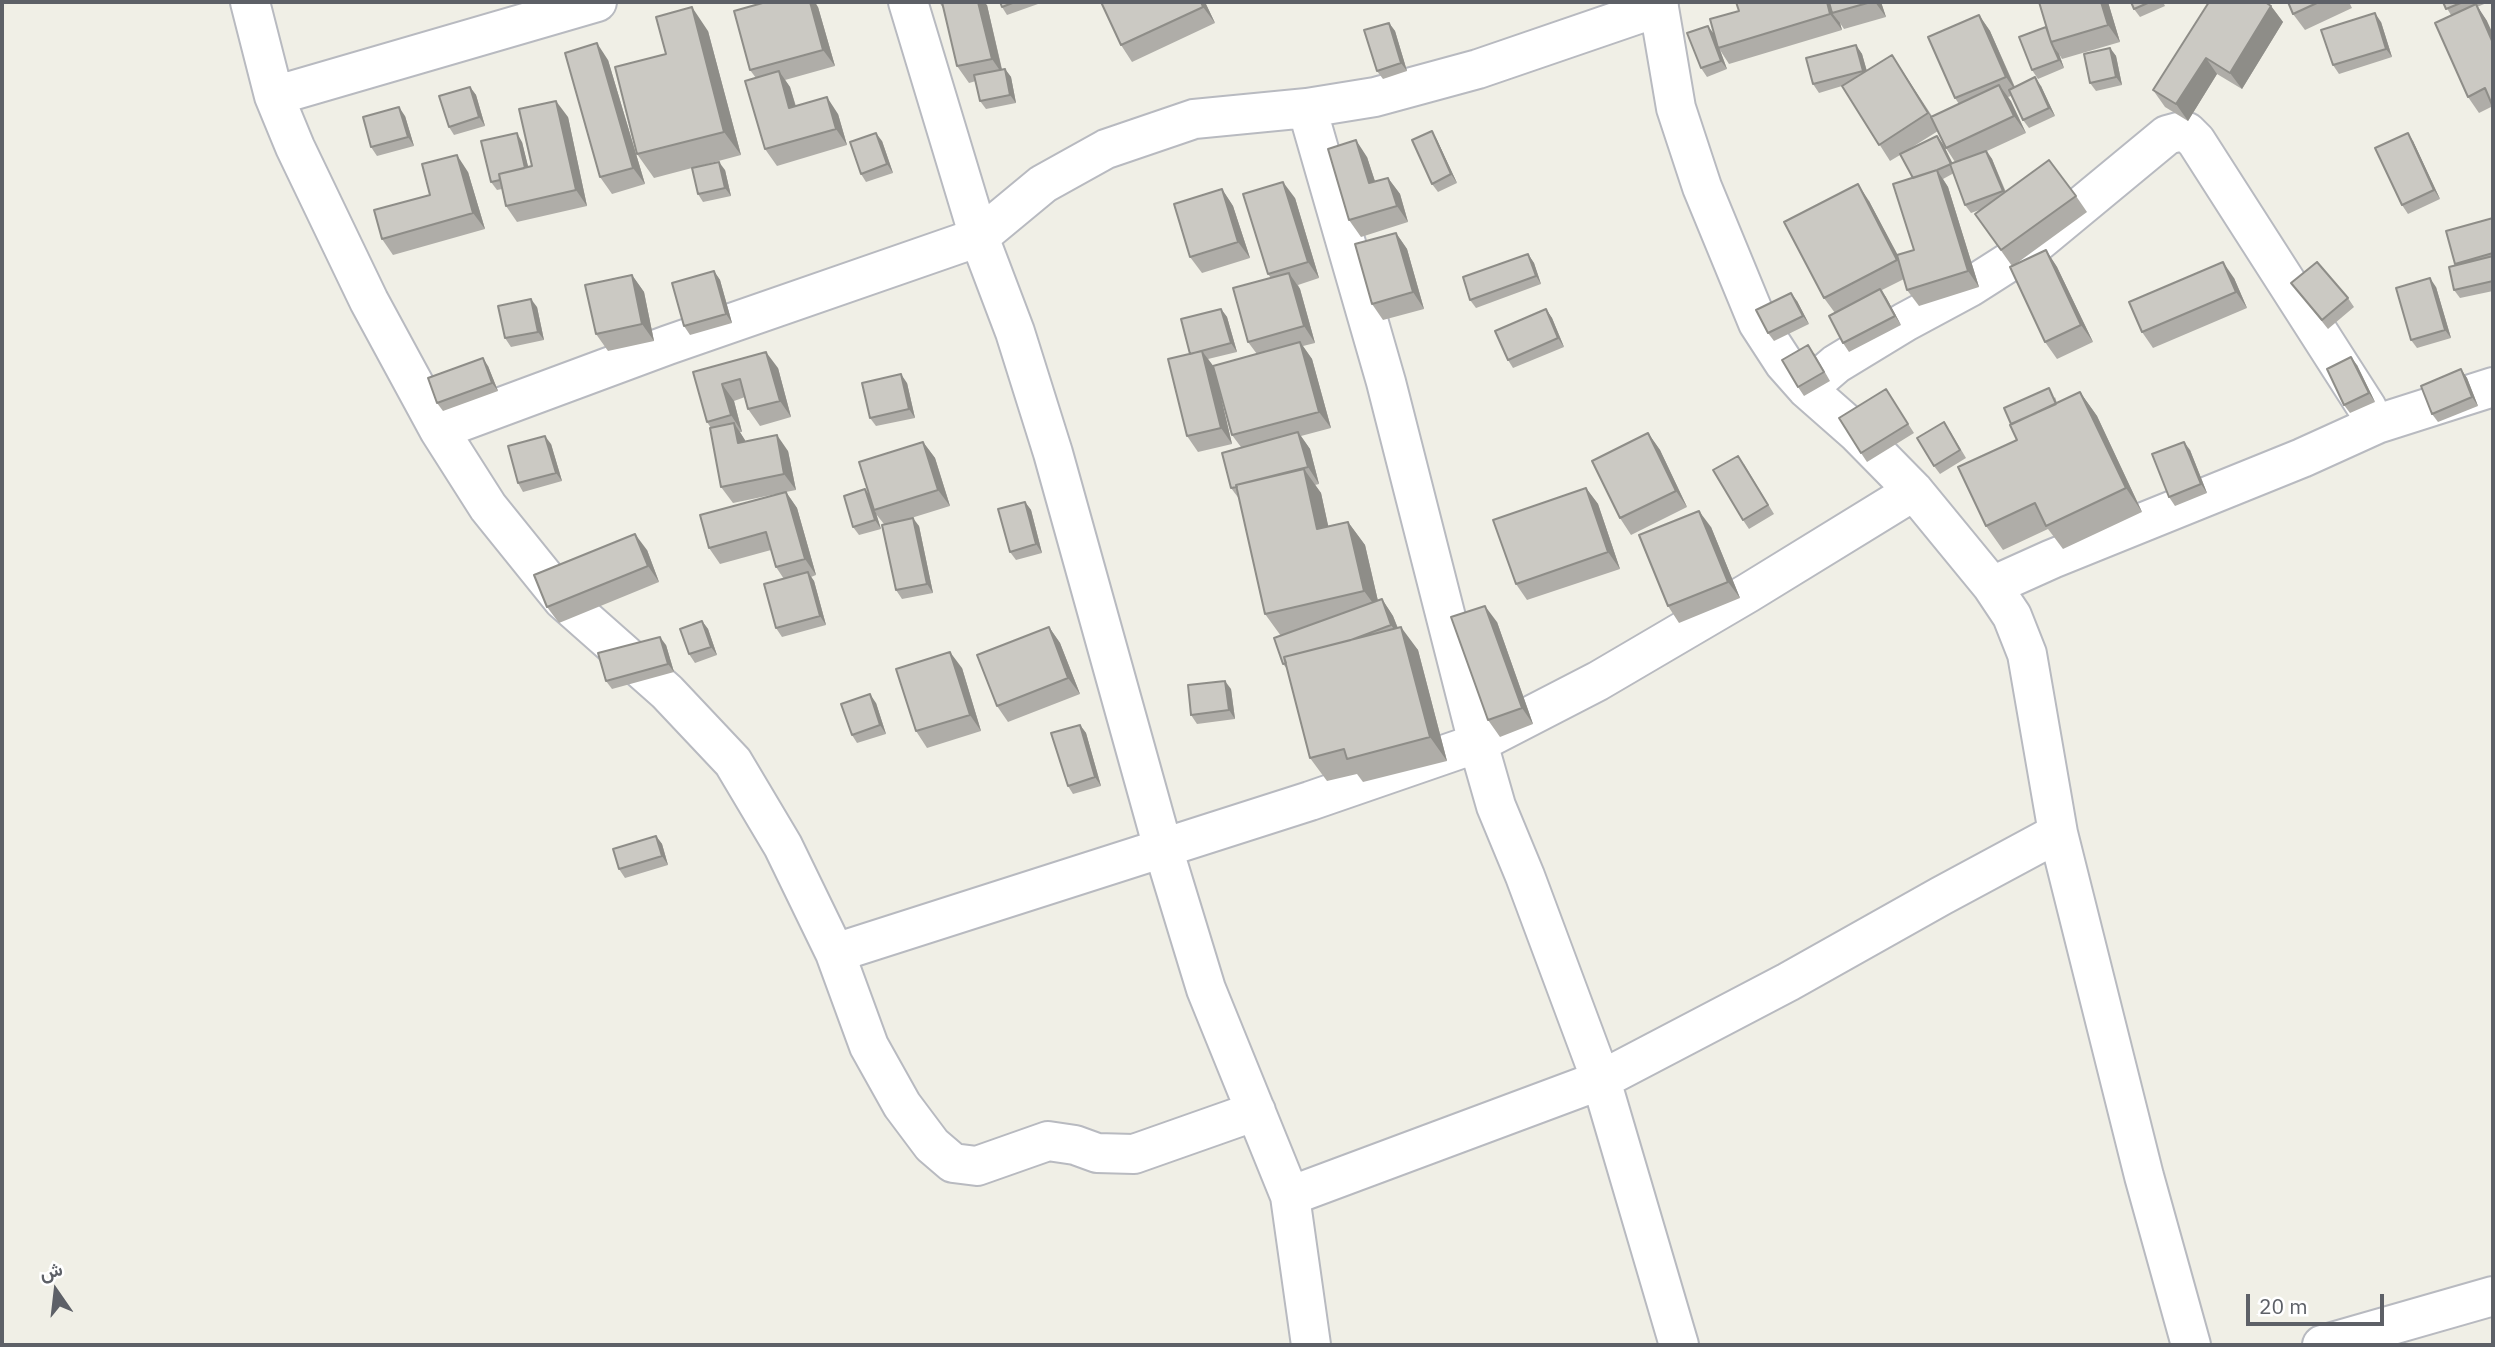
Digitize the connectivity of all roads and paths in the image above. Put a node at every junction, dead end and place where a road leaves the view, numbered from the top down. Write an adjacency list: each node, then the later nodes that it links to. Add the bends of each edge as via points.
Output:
1 (250, 2): 5 (street)
2 (597, 2): 5 (street)
3 (908, 2): 7 (street)
4 (1659, 4): 6 (street, via 1478,69 1375,97); 9 (street, via 1676,108 1702,187 1758,323)
5 (274, 96): 11 (street, via 352,266)
6 (1307, 108): 7 (street, via 1194,119 1106,149 1043,184); 14 (street, via 1386,382)
7 (979, 237): 11 (street); 16 (street, via 1049,441)
8 (2493, 387): 10 (street)
9 (1807, 389): 10 (street, via 1836,364 2028,250 2167,135 2187,132); 12 (street)
10 (2377, 424): 13 (street)
11 (439, 430): 17 (street, via 488,508 563,600 667,692 733,762 783,846)
12 (1914, 491): 13 (street); 14 (street, via 1598,681)
13 (1993, 586): 15 (street, via 2027,654)
14 (1478, 743): 16 (street); 18 (street, via 1496,806)
15 (2058, 833): 18 (street); 24 (street)
16 (1163, 848): 17 (street); 19 (street, via 1206,989)
17 (835, 953): 19 (street, via 869,1046 902,1105 953,1163 976,1166 1048,1141 1097,1153 1134,1154)
18 (1601, 1080): 20 (street); 23 (street)
19 (1256, 1111): 20 (street)
20 (1290, 1196): 22 (street)
21 (2493, 1296): 25 (street)
22 (1311, 1345)
23 (1679, 1345)
24 (2191, 1345)
25 (2322, 1345)

